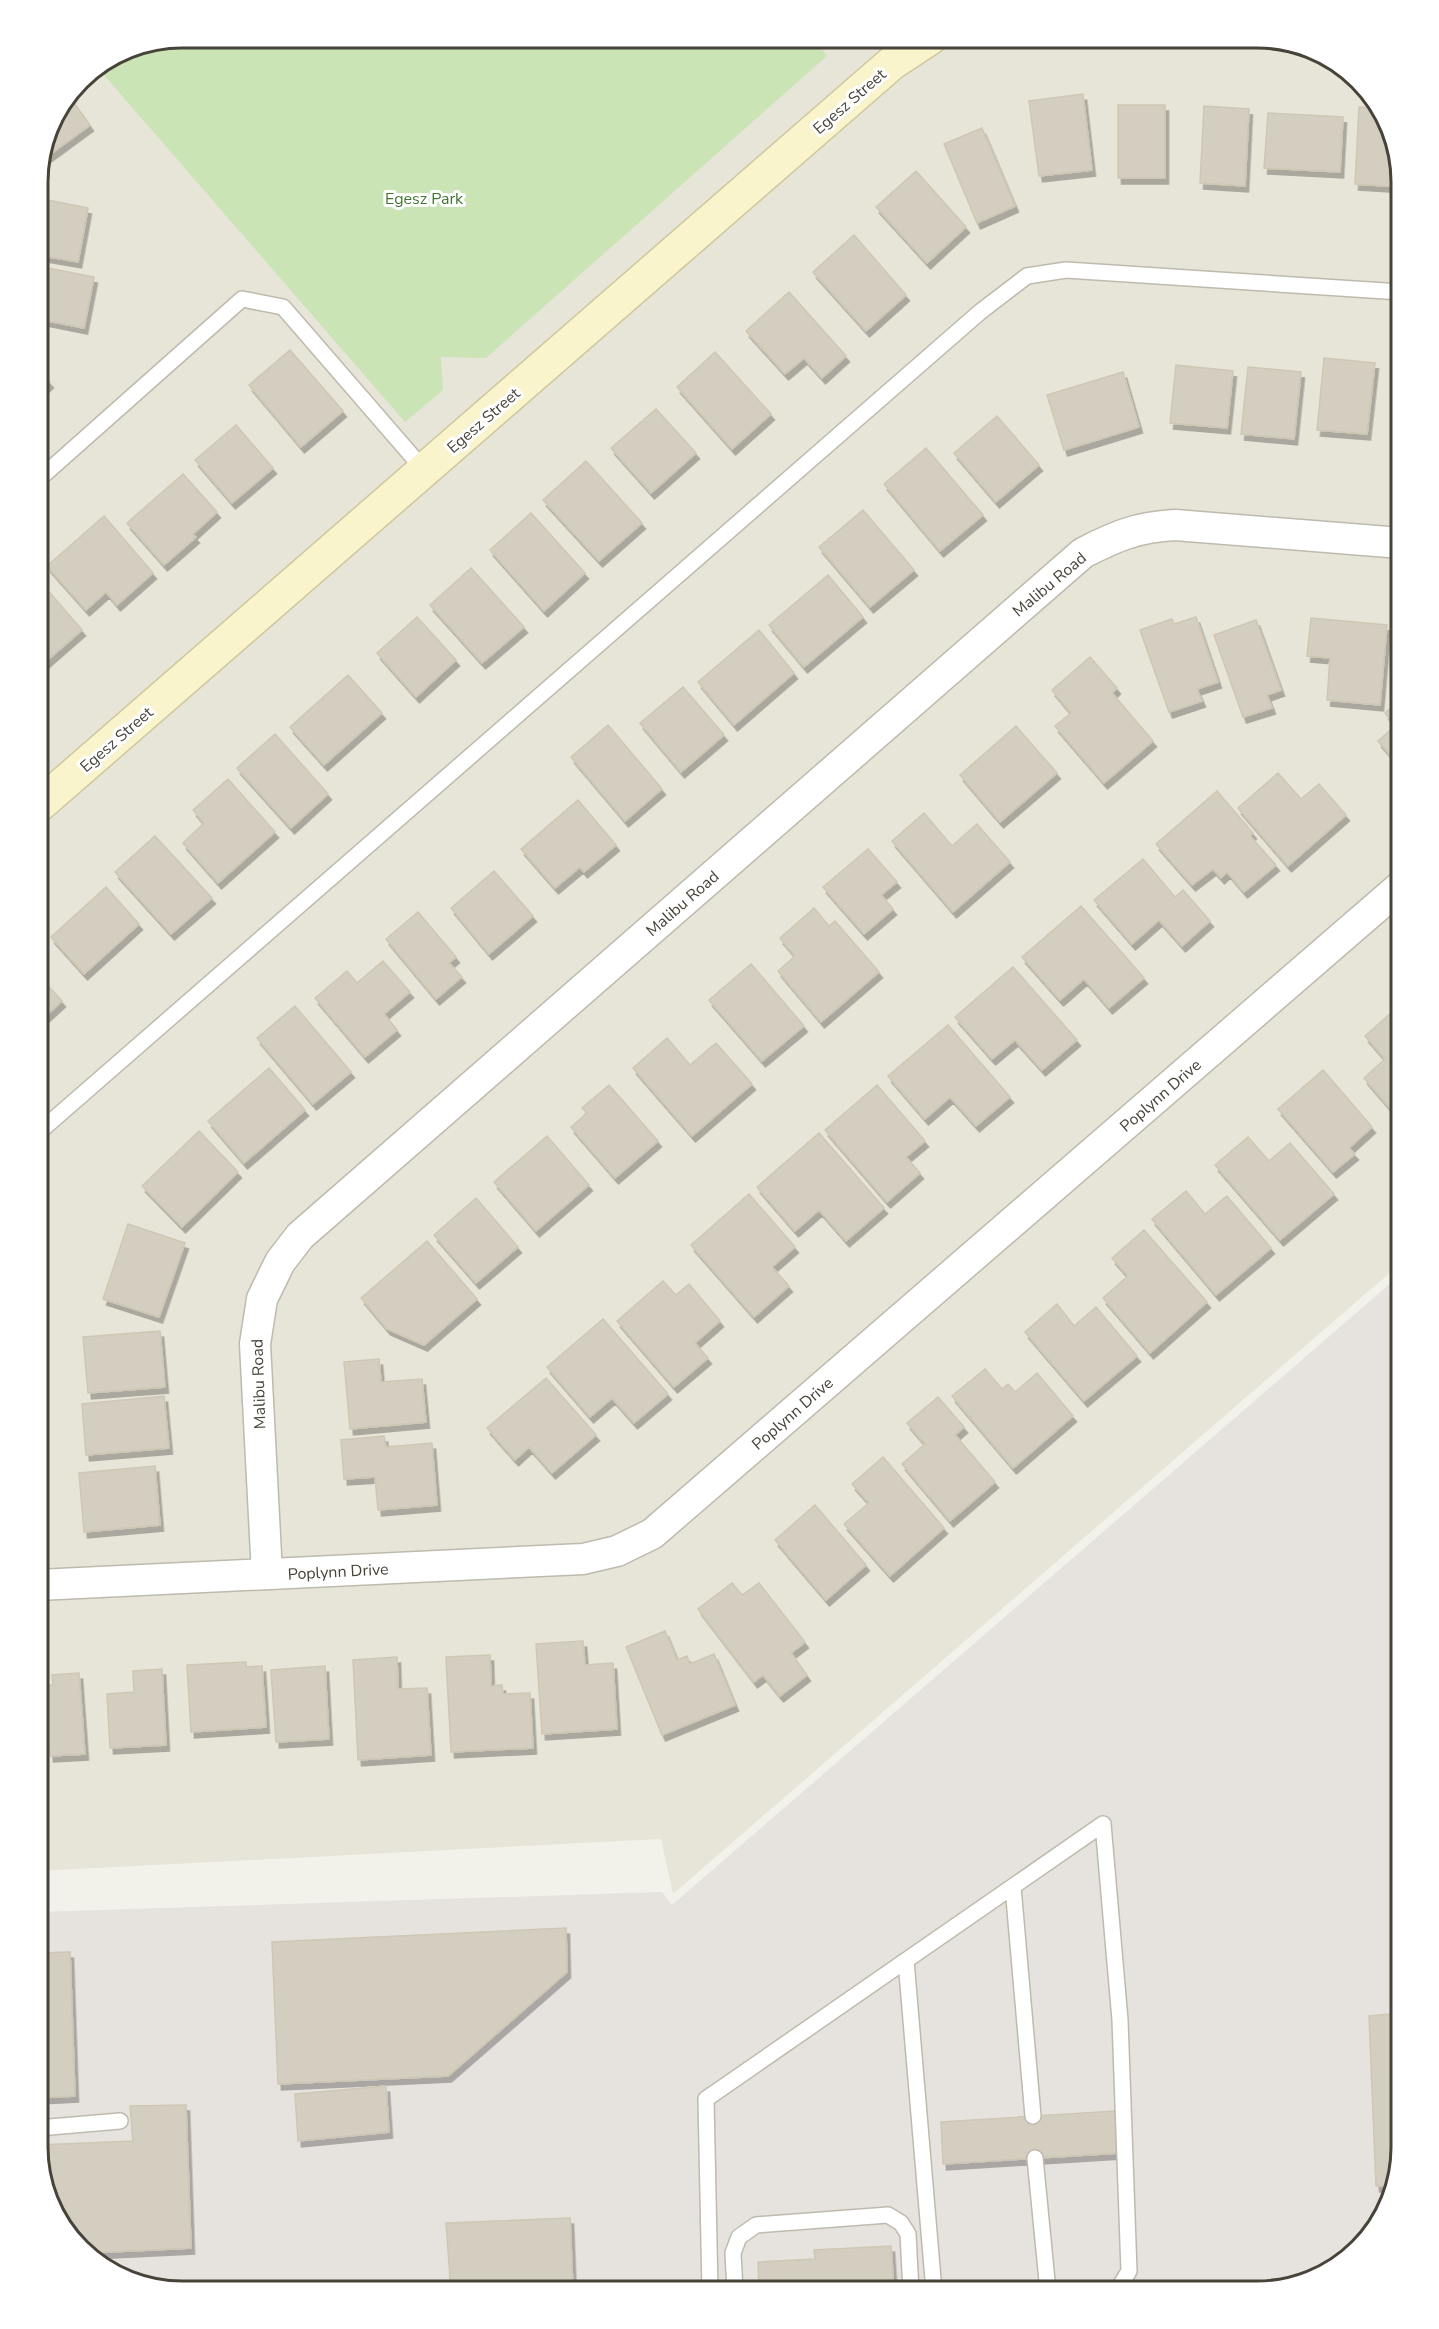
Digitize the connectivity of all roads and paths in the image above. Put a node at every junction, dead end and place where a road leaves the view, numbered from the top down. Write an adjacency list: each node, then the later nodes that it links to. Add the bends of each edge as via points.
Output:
1 (915, 48): 4 (street, Egesz Street, via 892,63)
2 (1391, 291): 8 (lane, via 1066,270 1027,276 980,312)
3 (48, 471): 4 (lane, via 243,299 283,307)
4 (425, 471): 6 (street, Egesz Street)
5 (1391, 542): 9 (street, Malibu Road, via 1147,526 1083,554 300,1236 280,1262 262,1299 255,1344)
6 (48, 797)
7 (1391, 895): 9 (street, Poplynn Drive, via 652,1534 617,1551 583,1559)
8 (48, 1124)
9 (267, 1574): 10 (street, Poplynn Drive)
10 (48, 1585)
11 (1013, 1887): 12 (lane); 13 (lane); 22 (lane, via 1103,1824 1120,2020 1128,2259)
12 (906, 1961): 17 (lane, via 706,2099); 20 (lane)
13 (1033, 2116)
14 (120, 2121): 15 (lane)
15 (48, 2127)
16 (1035, 2158): 21 (lane)
17 (710, 2281)
18 (734, 2281): 19 (lane, via 733,2253 739,2237 756,2225 888,2215 901,2223 908,2234)
19 (910, 2281)
20 (933, 2281)
21 (1047, 2281)
22 (1122, 2281)

